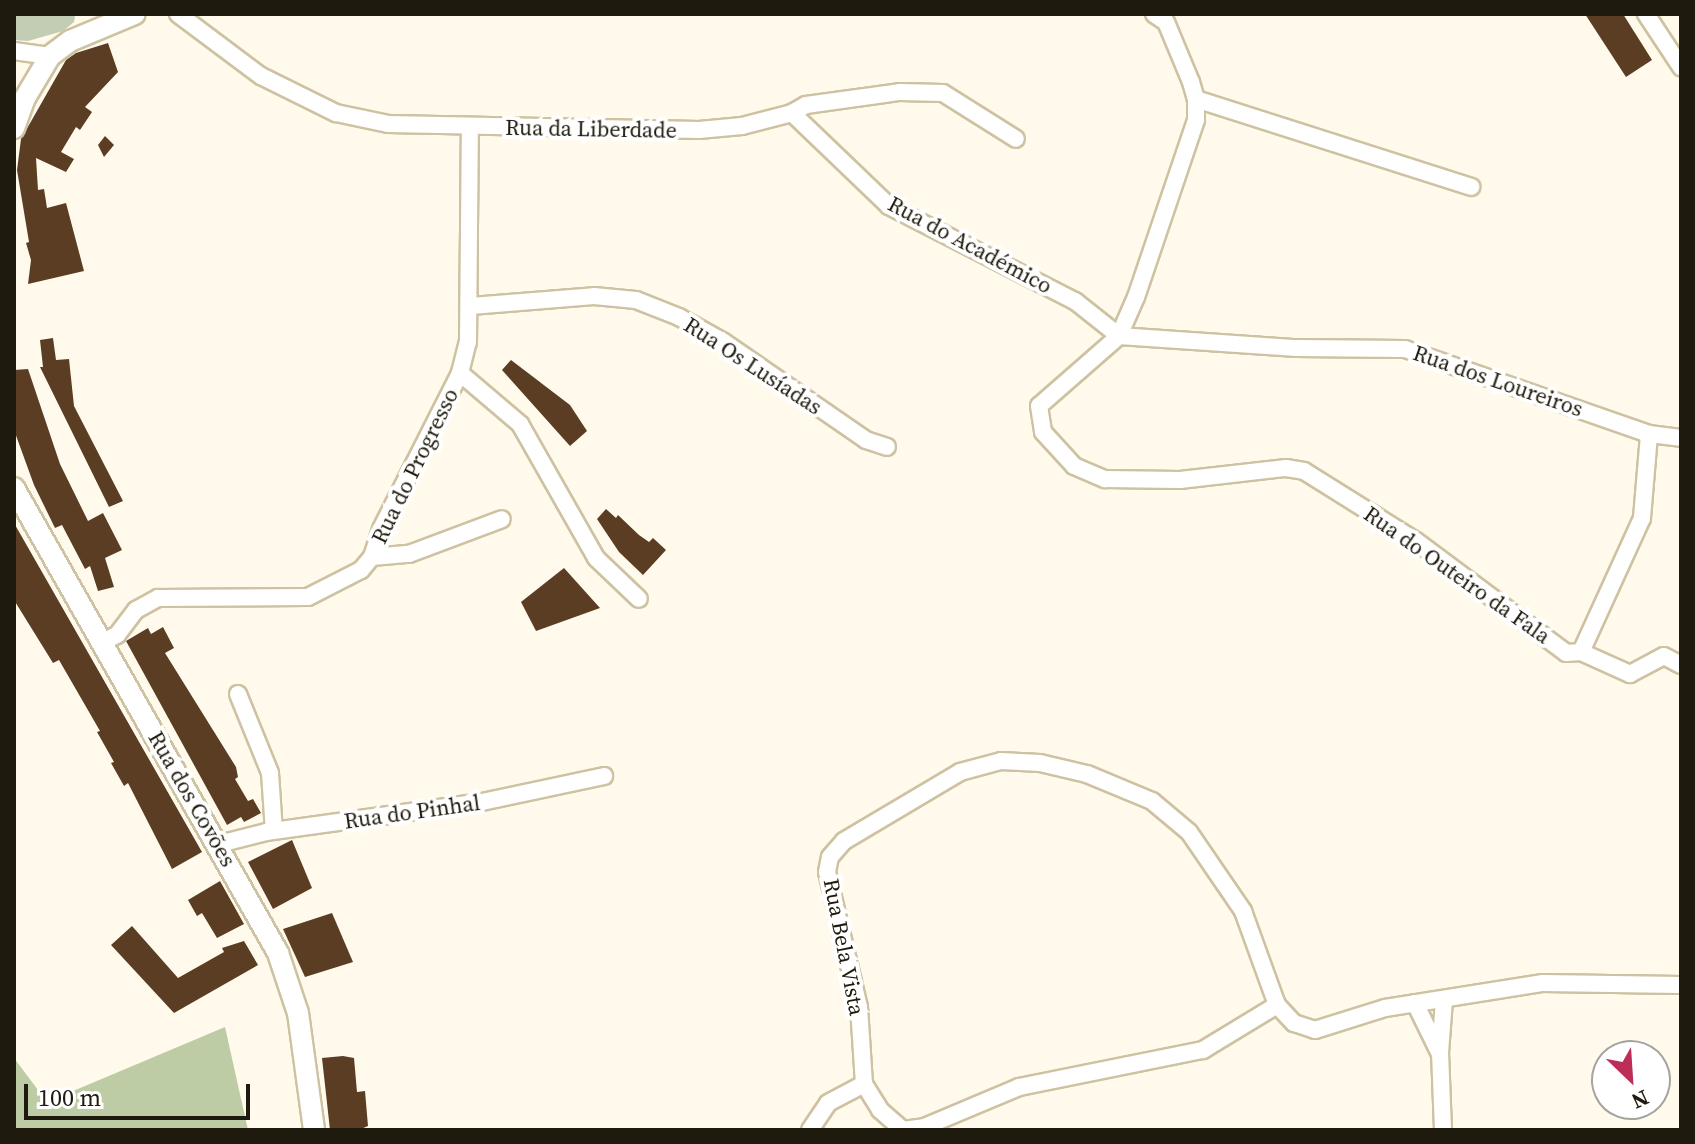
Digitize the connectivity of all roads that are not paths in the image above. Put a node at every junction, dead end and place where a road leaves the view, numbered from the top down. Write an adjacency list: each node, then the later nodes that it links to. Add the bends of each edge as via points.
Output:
1 (135, 14): 5 (street)
2 (178, 14): 11 (street, Rua da Liberdade, via 261,76 336,113 388,124)
3 (1646, 14): 8 (street)
4 (1164, 17): 9 (street)
5 (97, 20): 7 (street)
6 (14, 51): 7 (street)
7 (50, 56): 12 (street)
8 (1681, 67)
9 (1196, 99): 14 (street); 16 (street, via 1196,120)
10 (792, 113): 11 (street, Rua da Liberdade, via 699,130); 13 (street, Rua da Liberdade, via 806,105 884,94 943,93); 16 (street, Rua do Académico, via 889,206 1075,301)
11 (470, 127): 15 (street, Rua do Progresso)
12 (14, 128)
13 (1016, 139)
14 (1471, 187)
15 (471, 306): 17 (street, Rua do Progresso); 20 (street, Rua Os Lusíadas, via 594,296 636,300 724,342 866,440)
16 (1119, 336): 18 (street, Rua dos Loureiros, via 1405,349); 26 (street, Rua do Outeiro da Fala, via 1039,406 1043,432 1074,466 1105,479 1304,471 1416,541 1566,653)
17 (460, 373): 23 (street, Rua do Progresso); 24 (street, via 520,424 596,558)
18 (1649, 434): 19 (street, Rua dos Loureiros); 26 (street, via 1642,518)
19 (1681, 438)
20 (887, 447)
21 (14, 488): 25 (street, Rua dos Covões)
22 (502, 519): 23 (street, via 409,554)
23 (372, 557): 25 (street, Rua do Progresso, via 361,570 308,597 158,598 136,610 117,635)
24 (639, 599)
25 (103, 642): 31 (street, Rua dos Covões)
26 (1581, 652): 27 (street, Rua do Outeiro da Fala, via 1630,674 1664,656)
27 (1681, 665)
28 (238, 694): 30 (street, via 270,773)
29 (604, 776): 30 (street, Rua do Pinhal, via 482,802)
30 (274, 831): 31 (street, Rua do Pinhal)
31 (219, 844): 38 (street, Rua dos Covões, via 291,983)
32 (1681, 985): 33 (street, via 1543,983)
33 (1444, 1000): 34 (street); 36 (street)
34 (1415, 1003): 35 (street, via 1315,1030 1294,1023); 36 (street)
35 (1277, 1005): 37 (street, via 1203,1050 1019,1087 924,1127 903,1130 880,1110); 37 (street, Rua Bela Vista, via 1243,911 1189,832 1152,801 1087,774 1001,761 960,772 844,841 830,857 827,872 859,1007)
36 (1440, 1053): 40 (street)
37 (864, 1084): 39 (street, via 828,1103)
38 (314, 1130)
39 (810, 1130)
40 (1443, 1130)

